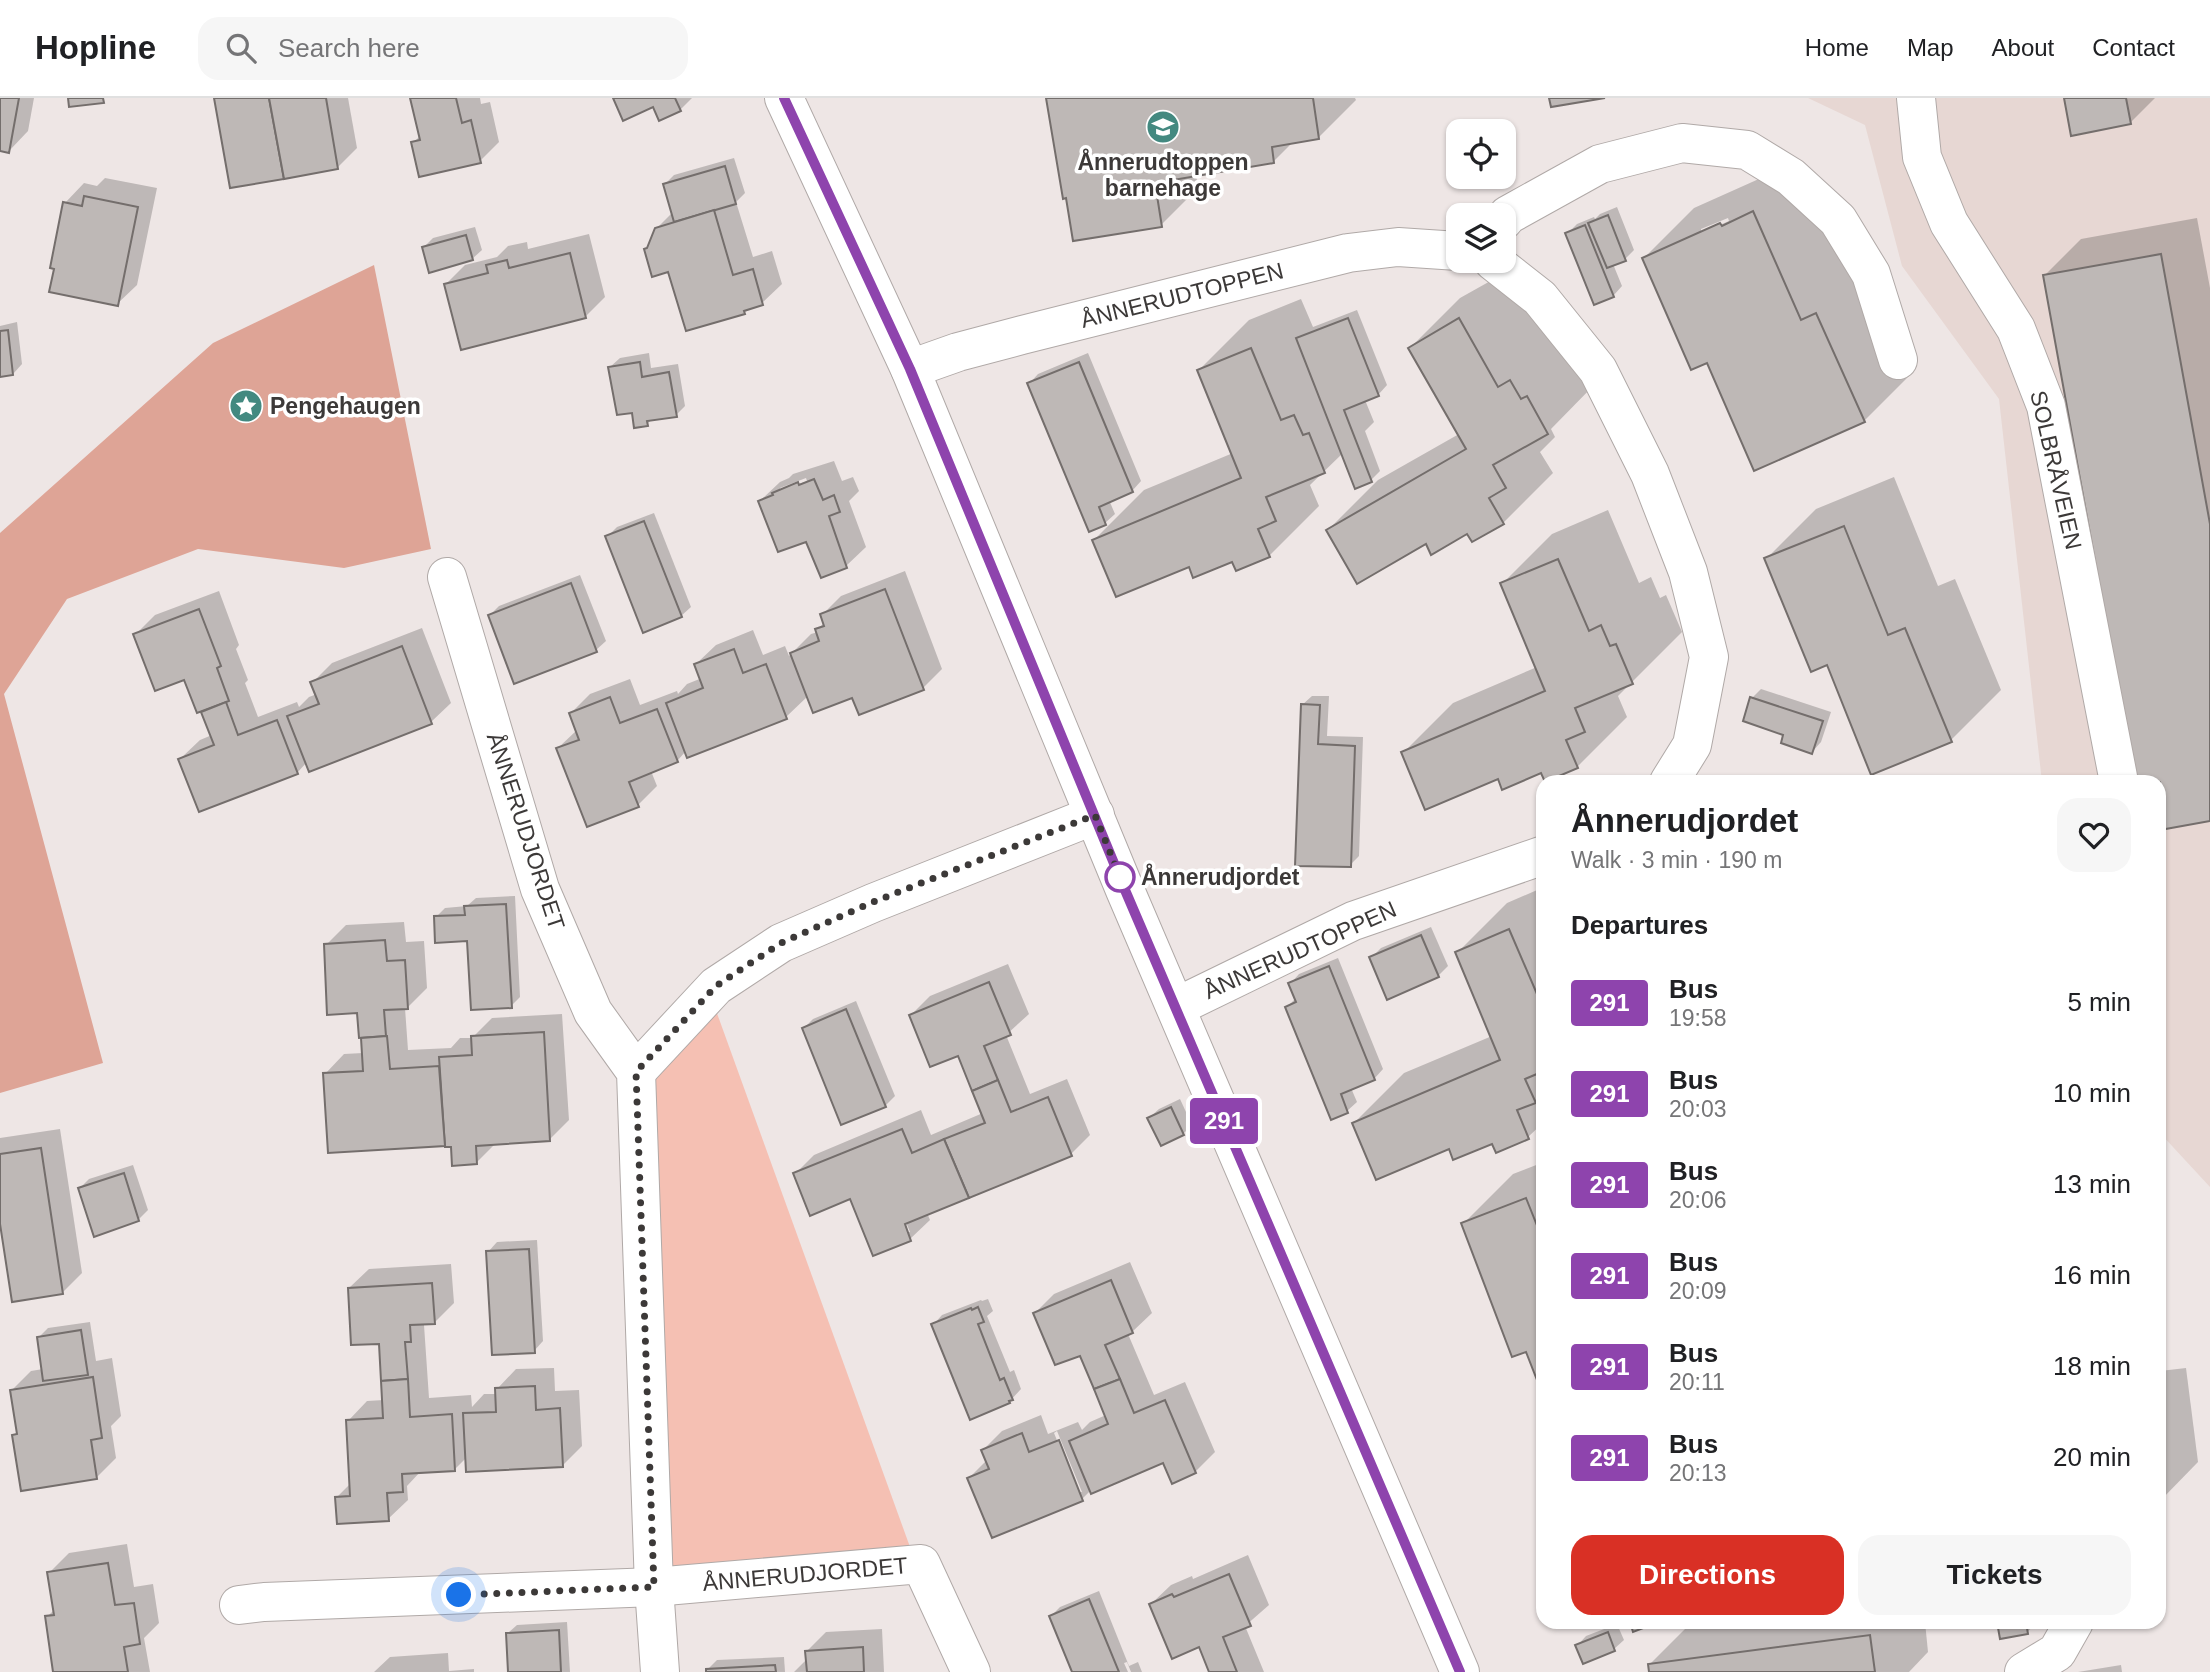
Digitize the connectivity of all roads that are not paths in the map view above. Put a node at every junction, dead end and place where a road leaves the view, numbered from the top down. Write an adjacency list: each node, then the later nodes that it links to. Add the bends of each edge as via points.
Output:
1 (784, 98): 7 (street)
2 (1916, 98): 10 (street, SOLBRÅVEIEN, via 1922,157 1949,223 2016,328 2046,406)
3 (1516, 211): 6 (street, via 1601,164 1682,143 1747,150 1791,177 1838,220 1871,274)
4 (1446, 250): 7 (street, ÅNNERUDTOPPEN, via 1398,247 1348,253 1009,338)
5 (1508, 273): 9 (street, via 1540,298 1598,370 1650,474 1688,572 1709,657 1692,745)
6 (1898, 360)
7 (910, 369): 11 (street)
8 (447, 577): 14 (street, ÅNNERUDJORDET, via 540,888 593,1012)
9 (1673, 775)
10 (2118, 775)
11 (1095, 815): 13 (street); 14 (street, via 781,943 716,986)
12 (1536, 858): 13 (street, ÅNNERUDTOPPEN, via 1353,921)
13 (1176, 1007): 20 (street)
14 (636, 1072): 15 (street)
15 (654, 1587): 16 (street, ÅNNERUDJORDET); 18 (street); 19 (street, ÅNNERUDJORDET, via 921,1564)
16 (239, 1605)
17 (2070, 1629): 21 (street, via 2057,1652)
18 (660, 1672)
19 (971, 1672)
20 (1460, 1672)
21 (2024, 1672)

